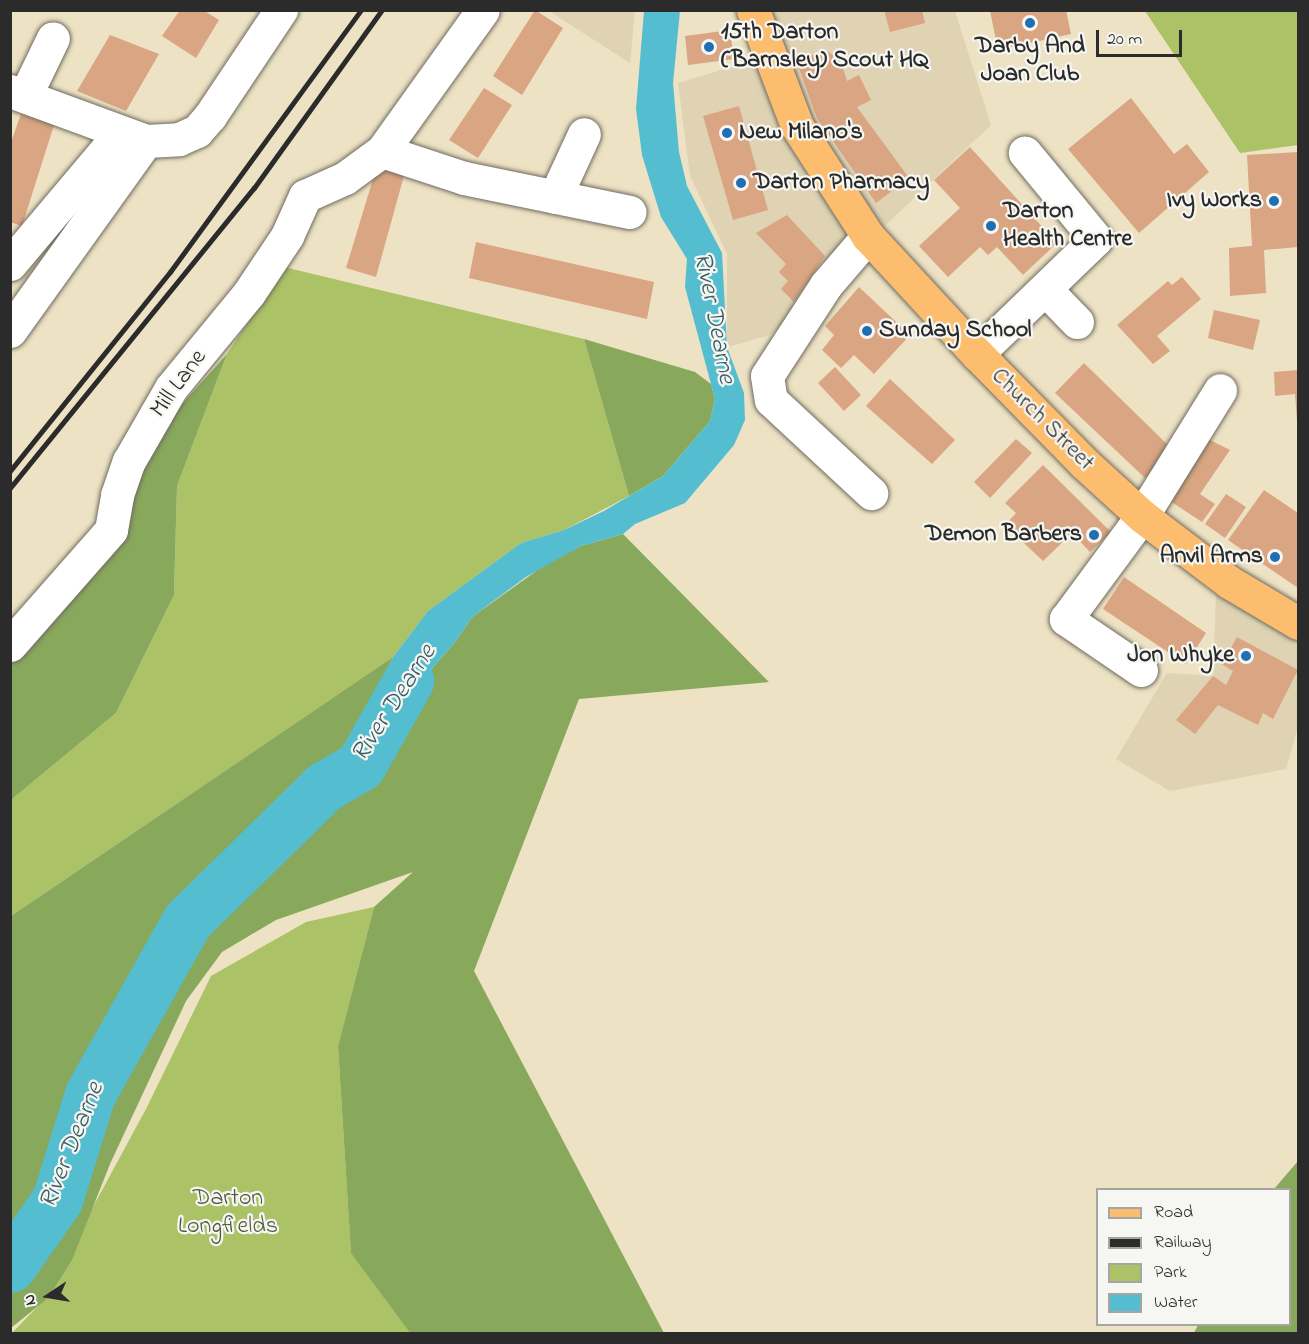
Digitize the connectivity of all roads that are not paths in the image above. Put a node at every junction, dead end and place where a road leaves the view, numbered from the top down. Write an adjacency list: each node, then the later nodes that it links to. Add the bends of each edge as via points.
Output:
1 (281, 10): 7 (street, via 197,131 179,139)
2 (483, 10): 8 (street, Mill Lane)
3 (753, 10): 12 (main road, Church Street, via 797,126)
4 (53, 38): 5 (street)
5 (18, 93): 7 (street)
6 (584, 134): 10 (street)
7 (134, 136): 13 (street); 16 (street)
8 (382, 151): 10 (street, via 464,178); 22 (street, Mill Lane, via 345,178 305,196 287,236 249,294 171,388 129,461 117,495 111,530)
9 (1025, 153): 14 (street, via 1096,240)
10 (555, 197): 11 (street)
11 (630, 212)
12 (868, 236): 17 (main road, Church Street); 19 (street, via 826,285 767,376 771,400)
13 (10, 264)
14 (1045, 289): 15 (street); 17 (street)
15 (1077, 322)
16 (10, 331)
17 (977, 354): 20 (main road, Church Street)
18 (1220, 390): 20 (street)
19 (871, 493)
20 (1142, 516): 21 (main road, Church Street, via 1229,582); 23 (street, via 1066,619)
21 (1299, 623)
22 (10, 645)
23 (1141, 670)

